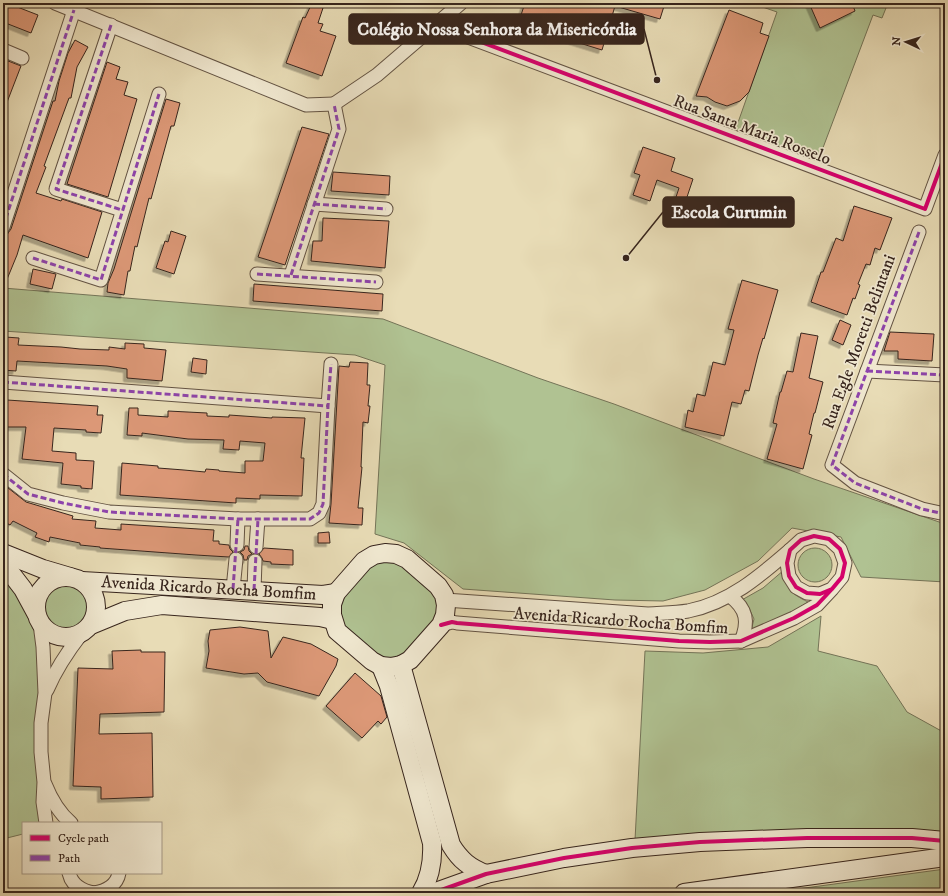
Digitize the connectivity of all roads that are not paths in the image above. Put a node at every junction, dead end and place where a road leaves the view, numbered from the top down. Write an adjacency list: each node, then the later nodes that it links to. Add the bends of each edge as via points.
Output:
1 (55, 3): 3 (street)
2 (461, 3): 5 (street)
3 (74, 10): 4 (street); 14 (street)
4 (111, 25): 9 (street, via 306,105); 13 (street, via 56,189)
5 (436, 25): 9 (street, via 377,75); 10 (street, Rua Santa Maria Rosselo, via 925,209)
6 (3, 50): 7 (street)
7 (22, 58)
8 (159, 94): 13 (street)
9 (334, 104): 11 (street, via 339,129)
10 (945, 155)
11 (314, 204): 12 (street); 18 (street)
12 (386, 209)
13 (122, 210): 16 (street, via 101,280)
14 (3, 227)
15 (919, 232): 21 (street, Rua Egle Moretti Belintani)
16 (33, 258)
17 (257, 274): 18 (street)
18 (291, 275): 19 (street)
19 (376, 282)
20 (331, 364): 24 (street)
21 (867, 371): 22 (street); 26 (street, Rua Egle Moretti Belintani, via 832,465 855,483 922,509)
22 (945, 375)
23 (3, 382): 24 (street)
24 (328, 406): 28 (street, via 323,504 319,513 310,520)
25 (3, 474): 27 (street, via 28,494 108,512)
26 (945, 514)
27 (238, 519): 28 (street); 29 (street)
28 (258, 519): 30 (street)
29 (237, 546)
30 (256, 547)
31 (790, 550): 37 (street, via 787,563 789,576 796,587 807,593 820,594); 37 (street, Avenida Ricardo Rocha Bomfim, via 801,540 814,536 829,539 840,549 844,563 842,577); 41 (street, Avenida Ricardo Rocha Bomfim, via 758,578)
32 (3, 553): 36 (street, Avenida Ricardo Rocha Bomfim)
33 (236, 559): 38 (street)
34 (255, 561): 39 (street)
35 (3, 563): 43 (street, via 23,589)
36 (76, 579): 38 (street, Avenida Ricardo Rocha Bomfim); 43 (street, via 59,577 48,582 40,590 36,601); 46 (street, via 89,587 95,596 97,606 95,616)
37 (832, 588): 47 (street, Avenida Ricardo Rocha Bomfim, via 817,605)
38 (233, 589): 39 (street, Avenida Ricardo Rocha Bomfim)
39 (254, 590): 40 (street, Avenida Ricardo Rocha Bomfim, via 322,595)
40 (336, 593): 42 (street, Avenida Ricardo Rocha Bomfim, via 364,561 379,553 391,553 407,558 438,586); 44 (street, Avenida Ricardo Rocha Bomfim, via 332,609)
41 (730, 596): 42 (street, Avenida Ricardo Rocha Bomfim, via 708,606 662,614); 47 (street, Avenida Ricardo Rocha Bomfim, via 742,607 745,615 745,631)
42 (445, 600): 45 (street, via 446,610)
43 (38, 618): 46 (street, via 49,633 59,637 71,638); 50 (street, via 43,647)
44 (333, 620): 46 (street, Avenida Ricardo Rocha Bomfim, via 313,616 162,605 125,611); 49 (street, Avenida Ricardo Rocha Bomfim, via 338,631)
45 (441, 625): 47 (street, Avenida Ricardo Rocha Bomfim, via 452,622 679,641); 48 (street, via 410,660)
46 (86, 629): 50 (street, Avenida Ricardo Rocha Bomfim, via 67,652)
47 (741, 641)
48 (401, 665): 49 (street); 58 (street, via 451,845 462,860)
49 (381, 666): 60 (street, via 389,686 432,843 431,867)
50 (45, 693): 51 (street, via 41,723)
51 (44, 782): 52 (street); 53 (street, via 49,796)
52 (46, 822)
53 (70, 822)
54 (945, 841): 58 (street, via 912,838 807,838 700,842 579,855)
55 (945, 857): 62 (street)
56 (68, 874): 59 (street, via 75,885 84,891)
57 (118, 874): 59 (street, via 113,885 104,891)
58 (486, 874): 61 (street)
59 (94, 893)
60 (421, 893)
61 (433, 893)
62 (684, 893)

